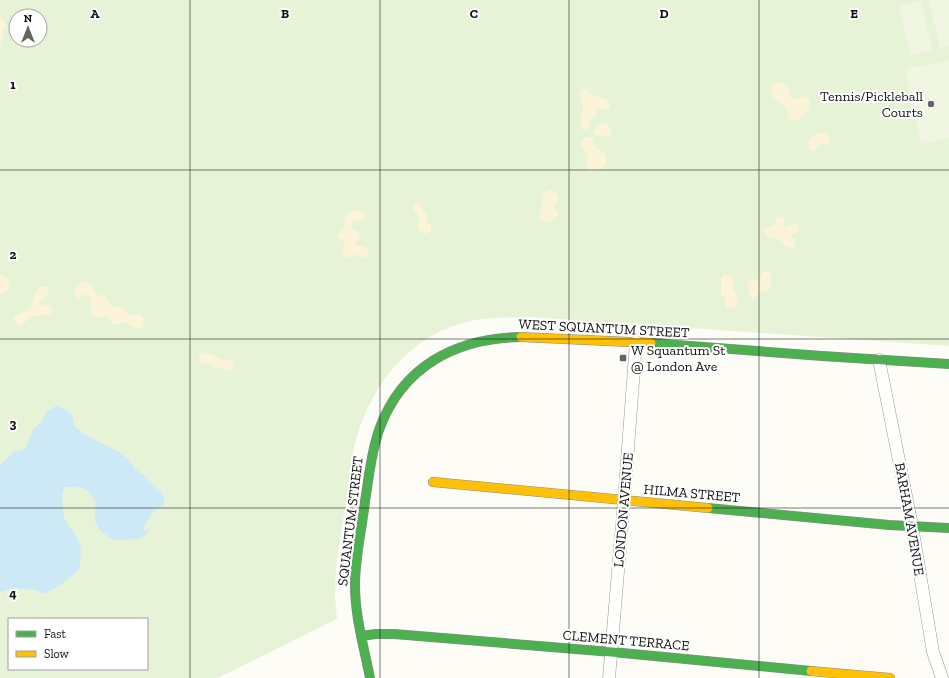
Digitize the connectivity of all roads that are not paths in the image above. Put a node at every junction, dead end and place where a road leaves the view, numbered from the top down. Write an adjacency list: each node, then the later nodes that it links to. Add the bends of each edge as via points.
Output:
1 (636, 342): 2 (street, WEST SQUANTUM STREET); 4 (street, WEST SQUANTUM STREET, via 523,336 474,342 434,358 414,375); 6 (street, LONDON AVENUE)
2 (879, 360): 3 (street, WEST SQUANTUM STREET); 7 (street, BARHAM AVENUE)
3 (949, 364)
4 (396, 396): 9 (street, SQUANTUM STREET, via 385,414 376,439 357,557 355,598)
5 (433, 482): 6 (street, HILMA STREET)
6 (624, 501): 7 (street, HILMA STREET); 10 (street, LONDON AVENUE)
7 (912, 526): 8 (street, HILMA STREET); 14 (street, BARHAM AVENUE, via 933,652)
8 (949, 528)
9 (361, 636): 10 (street, CLEMENT TERRACE, via 394,634); 11 (street, SQUANTUM STREET)
10 (612, 652): 12 (street, LONDON AVENUE); 13 (street, CLEMENT TERRACE)
11 (370, 678)
12 (609, 678)
13 (890, 678)
14 (942, 678)

